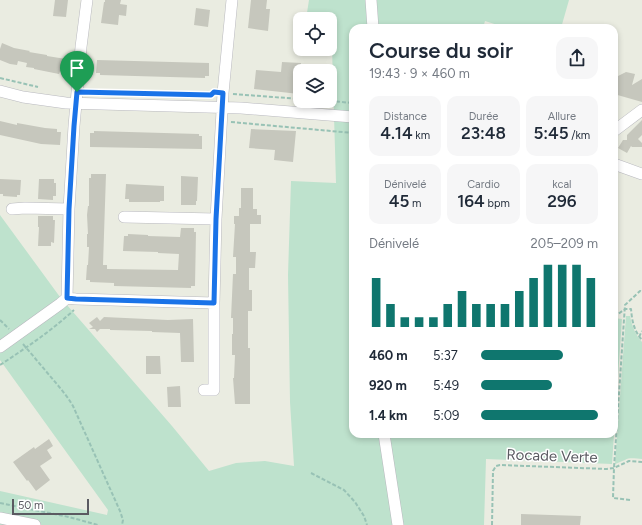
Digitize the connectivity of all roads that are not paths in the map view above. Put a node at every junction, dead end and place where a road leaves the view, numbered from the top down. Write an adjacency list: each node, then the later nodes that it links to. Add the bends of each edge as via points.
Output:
1 (87, 0): 6 (street)
2 (232, 0): 7 (street)
3 (371, 0): 4 (street)
4 (373, 24)
5 (0, 91): 6 (street, via 23,97)
6 (77, 103): 7 (street); 14 (street)
7 (222, 107): 9 (street); 16 (street)
8 (642, 110): 10 (street)
9 (349, 117)
10 (618, 128)
11 (618, 165): 12 (street)
12 (642, 174)
13 (12, 209): 14 (street)
14 (69, 209): 17 (street)
15 (124, 217): 16 (street)
16 (216, 219): 18 (street)
17 (67, 298): 18 (street); 19 (street)
18 (214, 303): 20 (street, via 214,390)
19 (0, 347)
20 (204, 390)
21 (385, 438): 24 (street)
22 (0, 518): 23 (street)
23 (35, 525)
24 (398, 525)

